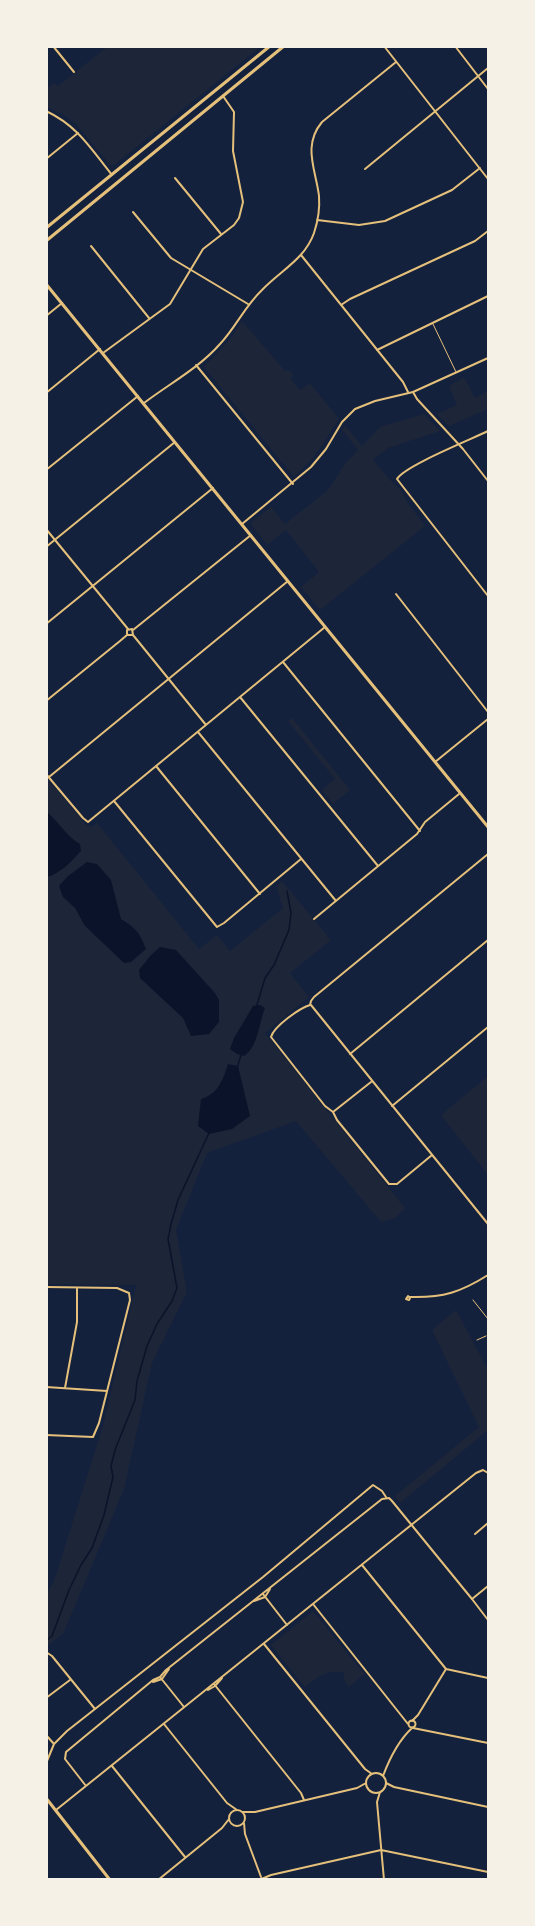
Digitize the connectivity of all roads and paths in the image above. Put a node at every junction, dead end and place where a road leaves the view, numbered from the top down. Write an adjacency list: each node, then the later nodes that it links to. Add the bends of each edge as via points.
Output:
1 (53, 46): 8 (street)
2 (270, 46): 10 (main road)
3 (284, 46): 12 (main road)
4 (384, 46): 6 (street)
5 (455, 46): 9 (street)
6 (396, 62): 14 (street); 24 (street, via 322,122 314,133 310,150 319,197)
7 (489, 68): 9 (street)
8 (74, 72)
9 (478, 76): 11 (street); 14 (street)
10 (217, 89): 12 (main road); 19 (main road)
11 (489, 89)
12 (223, 96): 22 (main road); 27 (street, via 234,112 233,151 243,202 239,218)
13 (46, 111): 15 (street, via 68,122)
14 (435, 112): 17 (street); 18 (street)
15 (78, 133): 16 (street); 19 (street)
16 (46, 159)
17 (480, 168): 21 (street); 24 (street, via 457,187 385,221 359,225)
18 (365, 169)
19 (112, 175): 22 (main road); 25 (main road)
20 (175, 178): 27 (street)
21 (489, 179)
22 (118, 182): 28 (main road)
23 (133, 212): 31 (street, via 168,255)
24 (317, 220): 30 (street)
25 (46, 228)
26 (489, 231): 36 (street)
27 (221, 234): 31 (street, via 206,245)
28 (46, 241)
29 (91, 246): 38 (street)
30 (301, 255): 35 (street); 36 (street)
31 (190, 270): 35 (street); 38 (street, via 172,301)
32 (46, 284): 34 (main road)
33 (489, 296): 39 (street)
34 (62, 303): 37 (street); 41 (main road)
35 (248, 304): 43 (street, via 220,345)
36 (341, 305): 40 (street)
37 (46, 316)
38 (149, 318): 41 (street)
39 (432, 323): 40 (street); 44 (lane)
40 (377, 350): 47 (street)
41 (101, 351): 46 (street); 48 (main road)
42 (489, 358): 44 (street)
43 (196, 365): 49 (street); 55 (street)
44 (456, 373): 45 (street)
45 (414, 392): 47 (street); 52 (street)
46 (46, 393)
47 (408, 394): 55 (street, via 369,402 352,411 316,461)
48 (138, 396): 49 (main road); 53 (street)
49 (144, 403): 51 (main road)
50 (489, 431): 52 (street)
51 (175, 442): 56 (main road); 60 (street)
52 (459, 445): 54 (street); 65 (street, via 411,467 398,476 398,481)
53 (46, 470)
54 (489, 481)
55 (293, 483): 57 (street)
56 (213, 488): 57 (main road); 63 (street)
57 (242, 524): 59 (main road)
58 (46, 530): 60 (street)
59 (250, 535): 62 (main road); 69 (street)
60 (55, 540): 61 (street); 63 (street)
61 (46, 547)
62 (288, 581): 67 (main road); 73 (street)
63 (93, 586): 66 (street); 68 (street)
64 (396, 594): 76 (street)
65 (489, 596)
66 (46, 624)
67 (325, 627): 72 (street); 80 (main road)
68 (128, 629): 69 (street); 70 (street)
69 (134, 630): 71 (street)
70 (128, 635): 71 (street); 75 (street)
71 (133, 635): 73 (street)
72 (283, 662): 74 (street); 86 (street)
73 (168, 678): 78 (street); 82 (street)
74 (240, 697): 78 (street); 89 (street)
75 (46, 701)
76 (489, 712)
77 (489, 719): 80 (street)
78 (206, 725): 79 (street)
79 (198, 732): 81 (street); 88 (street)
80 (435, 762): 83 (main road)
81 (156, 766): 84 (street); 90 (street)
82 (48, 775): 84 (street, via 88,822)
83 (460, 793): 85 (main road); 86 (street, via 425,822)
84 (114, 801): 90 (street, via 214,925 219,927)
85 (489, 827)
86 (420, 831): 89 (street)
87 (489, 854): 94 (street, via 319,993)
88 (301, 859): 90 (street); 91 (street)
89 (378, 866): 91 (street)
90 (260, 894)
91 (336, 901): 92 (street)
92 (314, 919)
93 (489, 940): 96 (street)
94 (310, 1005): 96 (street); 99 (street, via 274,1030 271,1037)
95 (489, 1027): 98 (street)
96 (350, 1054): 97 (street)
97 (372, 1081): 98 (street); 99 (street)
98 (392, 1106): 100 (street)
99 (333, 1112): 100 (street, via 389,1184 400,1182)
100 (432, 1155): 101 (street)
101 (489, 1224)
102 (489, 1275): 105 (street, via 453,1294)
103 (46, 1287): 104 (street)
104 (77, 1288): 111 (street, via 77,1322); 112 (street, via 117,1288 129,1293)
105 (410, 1298)
106 (473, 1300): 107 (lane)
107 (489, 1319)
108 (488, 1335): 109 (lane)
109 (477, 1340)
110 (46, 1387): 111 (street)
111 (65, 1388): 112 (street)
112 (107, 1391): 113 (street, via 93,1437)
113 (46, 1436)
114 (489, 1473): 117 (street, via 480,1471)
115 (386, 1498): 117 (street); 121 (street); 135 (street, via 373,1485)
116 (489, 1523): 118 (street)
117 (413, 1525): 119 (street); 122 (street)
118 (475, 1534)
119 (362, 1565): 123 (street); 128 (street)
120 (489, 1586): 122 (street)
121 (264, 1596): 125 (street); 129 (street)
122 (472, 1599): 124 (street)
123 (314, 1604): 125 (street); 137 (street)
124 (489, 1620)
125 (288, 1625): 126 (street)
126 (264, 1644): 132 (street); 144 (street)
127 (46, 1652): 131 (street)
128 (446, 1669): 130 (street); 137 (street)
129 (161, 1678): 134 (street); 151 (street, via 66,1752 65,1759)
130 (489, 1678)
131 (71, 1679): 133 (street); 135 (street)
132 (215, 1685): 134 (street); 159 (street)
133 (46, 1698)
134 (185, 1707): 136 (street)
135 (95, 1709): 140 (street)
136 (164, 1724): 142 (street); 161 (street)
137 (412, 1724): 139 (street); 143 (street)
138 (46, 1735): 140 (street)
139 (489, 1743)
140 (54, 1744): 141 (street)
141 (46, 1761)
142 (112, 1766): 151 (street); 173 (street)
143 (386, 1766): 146 (street); 147 (street)
144 (365, 1769): 145 (street); 148 (street)
145 (372, 1774): 146 (street); 148 (street)
146 (379, 1774): 147 (street)
147 (383, 1776): 150 (street)
148 (368, 1777): 149 (street)
149 (366, 1783): 153 (street); 155 (street)
150 (386, 1783): 152 (street); 154 (street)
151 (86, 1786): 163 (street)
152 (394, 1787): 154 (street); 162 (street)
153 (357, 1788): 155 (street); 159 (street)
154 (384, 1788): 156 (street)
155 (368, 1789): 157 (street)
156 (380, 1792): 157 (street); 160 (street)
157 (373, 1793): 160 (street)
158 (46, 1798): 163 (main road)
159 (304, 1800): 166 (street)
160 (377, 1802): 172 (street)
161 (227, 1803): 164 (street); 167 (street)
162 (489, 1807)
163 (56, 1810): 176 (main road)
164 (237, 1810): 165 (street); 167 (street)
165 (242, 1812): 166 (street); 168 (street)
166 (255, 1812): 168 (street)
167 (230, 1817): 169 (street); 170 (street)
168 (245, 1821): 169 (street); 171 (street)
169 (234, 1825): 170 (street); 171 (street)
170 (222, 1828): 173 (street)
171 (244, 1834): 175 (street)
172 (381, 1850): 174 (street); 175 (street); 178 (street)
173 (185, 1857): 177 (street)
174 (489, 1872)
175 (261, 1879)
176 (110, 1880)
177 (158, 1880)
178 (384, 1880)

